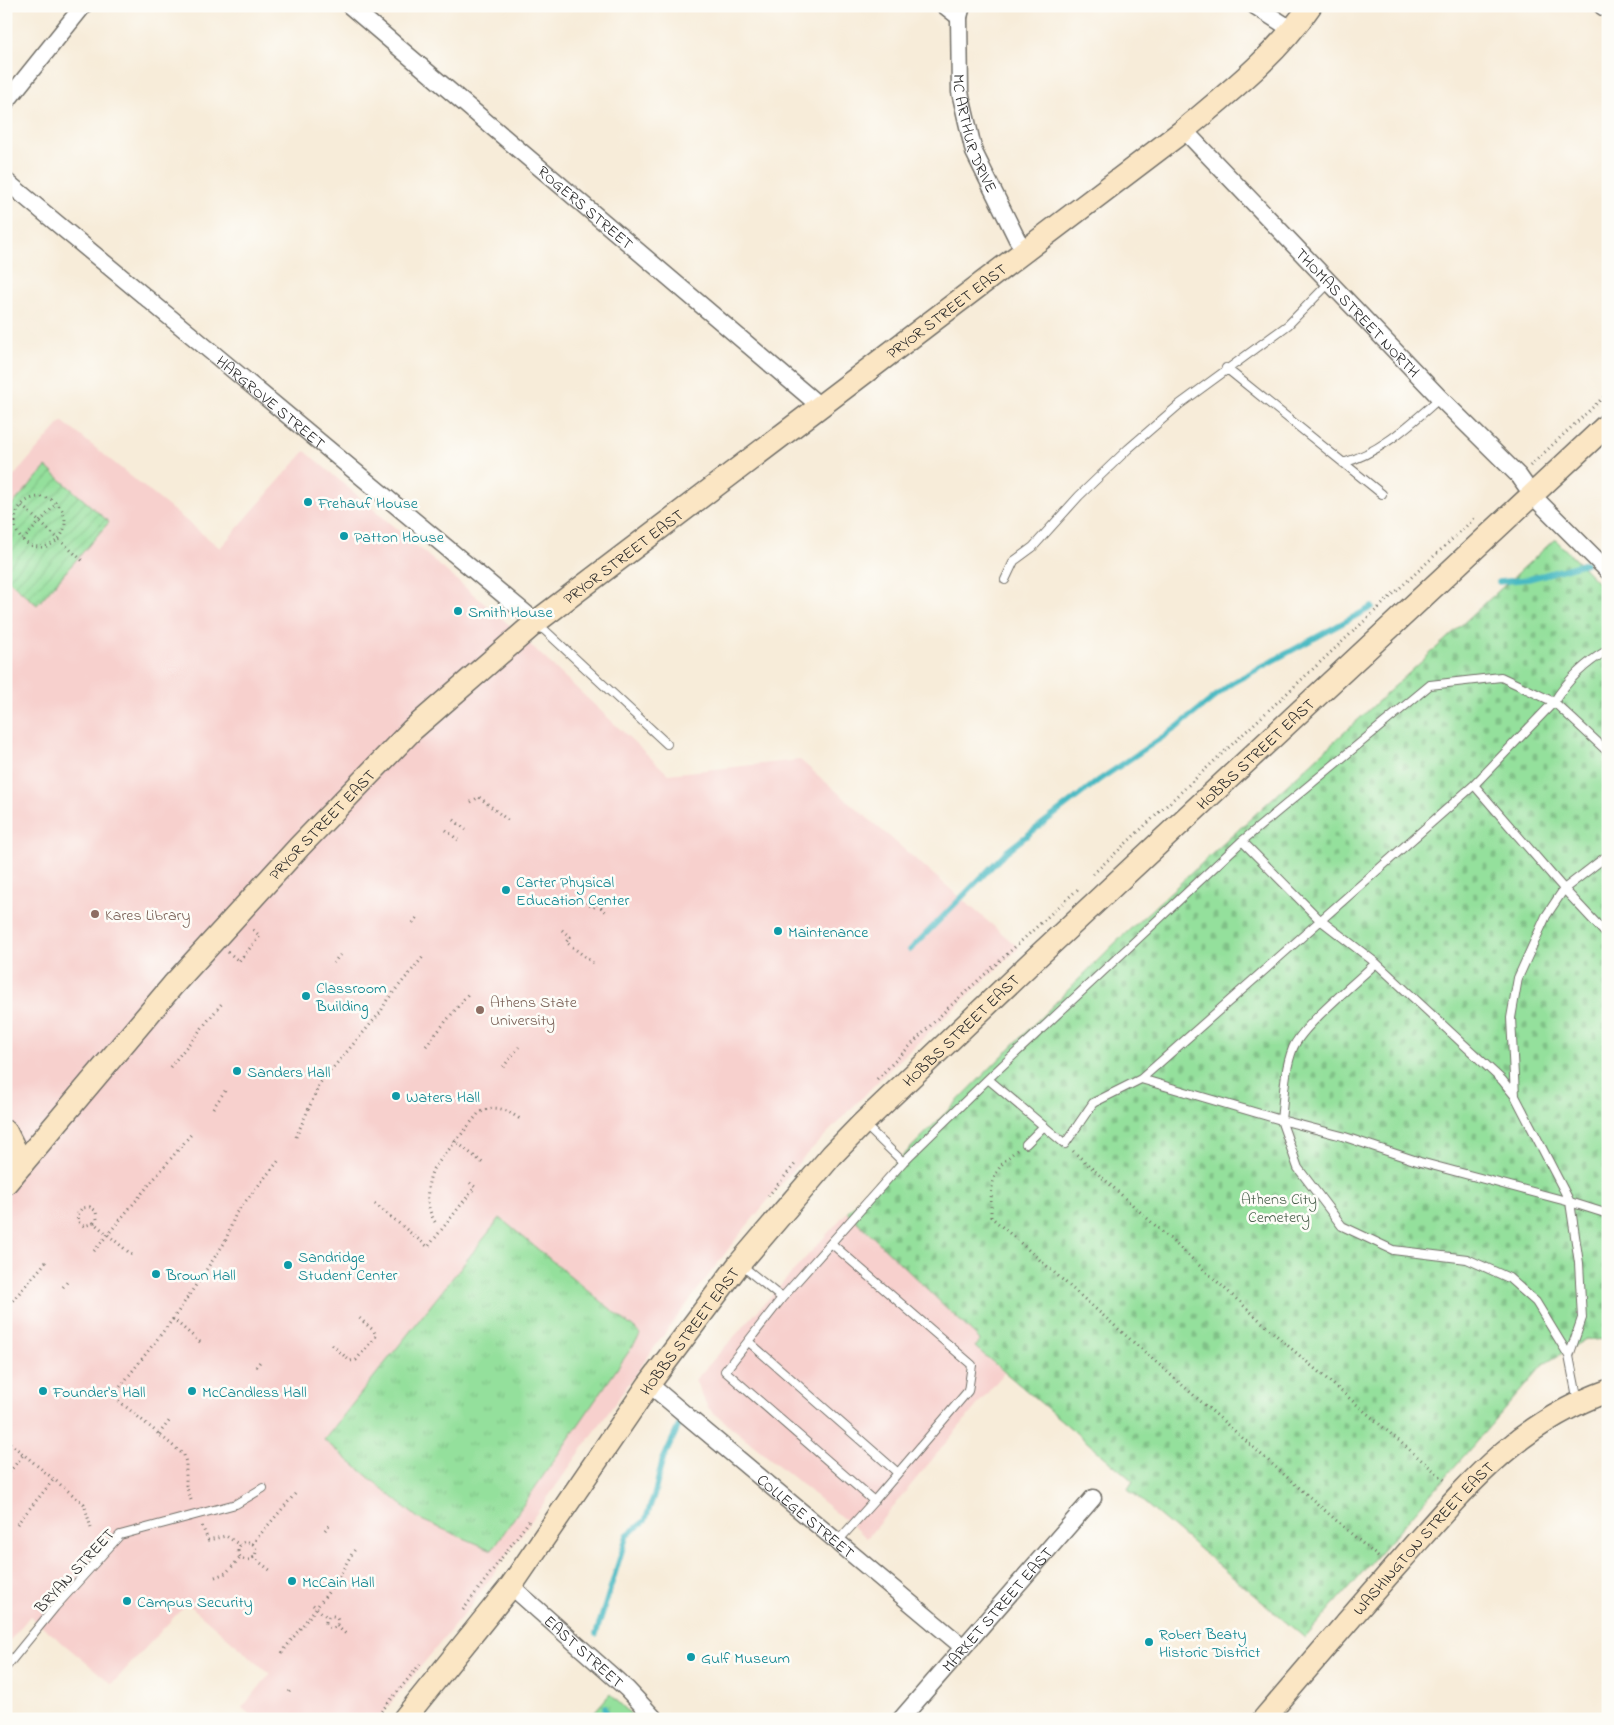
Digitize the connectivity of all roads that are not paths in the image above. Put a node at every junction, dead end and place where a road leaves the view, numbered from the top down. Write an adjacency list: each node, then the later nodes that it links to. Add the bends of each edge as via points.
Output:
1 (83, 6): 10 (street)
2 (350, 6): 17 (street, ROGERS STREET)
3 (945, 6): 8 (street)
4 (1255, 6): 9 (street)
5 (1310, 6): 9 (street, PRYOR STREET EAST)
6 (1602, 6): 7 (street)
7 (1608, 10)
8 (961, 12): 13 (street, MC ARTHUR DRIVE, via 960,92 974,152)
9 (1294, 30): 11 (street, PRYOR STREET EAST)
10 (6, 102)
11 (1184, 130): 13 (street, PRYOR STREET EAST); 14 (street, THOMAS STREET NORTH)
12 (6, 181): 24 (street, HARGROVE STREET)
13 (1024, 250): 17 (street, PRYOR STREET EAST)
14 (1330, 282): 15 (lane, via 1288,326); 16 (street, THOMAS STREET NORTH)
15 (1226, 368): 19 (lane); 23 (lane, via 1180,404 1079,496 1033,547 1014,561)
16 (1440, 398): 19 (lane, via 1394,438 1364,457); 21 (street, THOMAS STREET NORTH, via 1519,476)
17 (821, 407): 24 (street, PRYOR STREET EAST)
18 (1608, 424): 21 (street, HOBBS STREET EAST)
19 (1343, 463): 20 (lane)
20 (1382, 494)
21 (1533, 496): 22 (street, THOMAS STREET NORTH); 40 (street, HOBBS STREET EAST)
22 (1608, 571)
23 (1005, 580)
24 (536, 622): 27 (lane); 45 (street, PRYOR STREET EAST, via 412,730 298,847 173,984)
25 (1608, 650): 26 (lane, via 1590,660 1565,684)
26 (1554, 702): 28 (lane); 29 (lane); 30 (lane, via 1502,678 1430,685)
27 (666, 744)
28 (1608, 752)
29 (1474, 785): 32 (lane); 33 (lane)
30 (1242, 841): 33 (lane); 36 (lane)
31 (1608, 855): 32 (lane)
32 (1564, 889): 34 (lane); 38 (lane, via 1546,916 1518,978 1511,1018)
33 (1319, 919): 35 (lane); 37 (lane)
34 (1608, 936)
35 (1376, 963): 38 (lane, via 1502,1080); 39 (lane, via 1310,1025 1294,1046 1287,1068)
36 (988, 1079): 41 (lane); 44 (lane)
37 (1141, 1079): 39 (lane); 41 (lane, via 1093,1103 1065,1144)
38 (1515, 1096): 47 (lane)
39 (1281, 1120): 47 (lane); 53 (lane, via 1298,1168 1342,1226 1393,1250 1467,1259 1509,1278 1536,1302)
40 (863, 1123): 44 (lane); 50 (street, HOBBS STREET EAST)
41 (1044, 1126): 43 (lane)
42 (6, 1132): 45 (street)
43 (1026, 1144)
44 (903, 1162): 49 (lane)
45 (22, 1164): 46 (street, PRYOR STREET EAST)
46 (6, 1183)
47 (1570, 1202): 48 (lane); 53 (lane, via 1579,1263 1582,1318)
48 (1608, 1214)
49 (832, 1244): 51 (lane); 57 (lane, via 972,1365 968,1391)
50 (739, 1264): 51 (lane); 54 (street, HOBBS STREET EAST)
51 (782, 1298): 52 (lane)
52 (749, 1342): 57 (lane); 60 (lane, via 725,1371)
53 (1569, 1356): 56 (lane)
54 (649, 1384): 61 (street, COLLEGE STREET); 62 (street, HOBBS STREET EAST)
55 (1608, 1391): 56 (street, WASHINGTON STREET EAST)
56 (1578, 1402): 68 (street, WASHINGTON STREET EAST, via 1528,1432 1460,1494)
57 (898, 1473): 60 (lane)
58 (263, 1488): 64 (lane, BRYAN STREET, via 236,1504 120,1536)
59 (1093, 1498): 63 (street, MARKET STREET EAST)
60 (874, 1501): 61 (lane)
61 (838, 1540): 63 (street, COLLEGE STREET)
62 (511, 1586): 65 (street, HOBBS STREET EAST); 66 (street, EAST STREET, via 627,1689)
63 (963, 1647): 67 (street, MARKET STREET EAST)
64 (6, 1667)
65 (404, 1719)
66 (655, 1719)
67 (901, 1719)
68 (1264, 1719)

